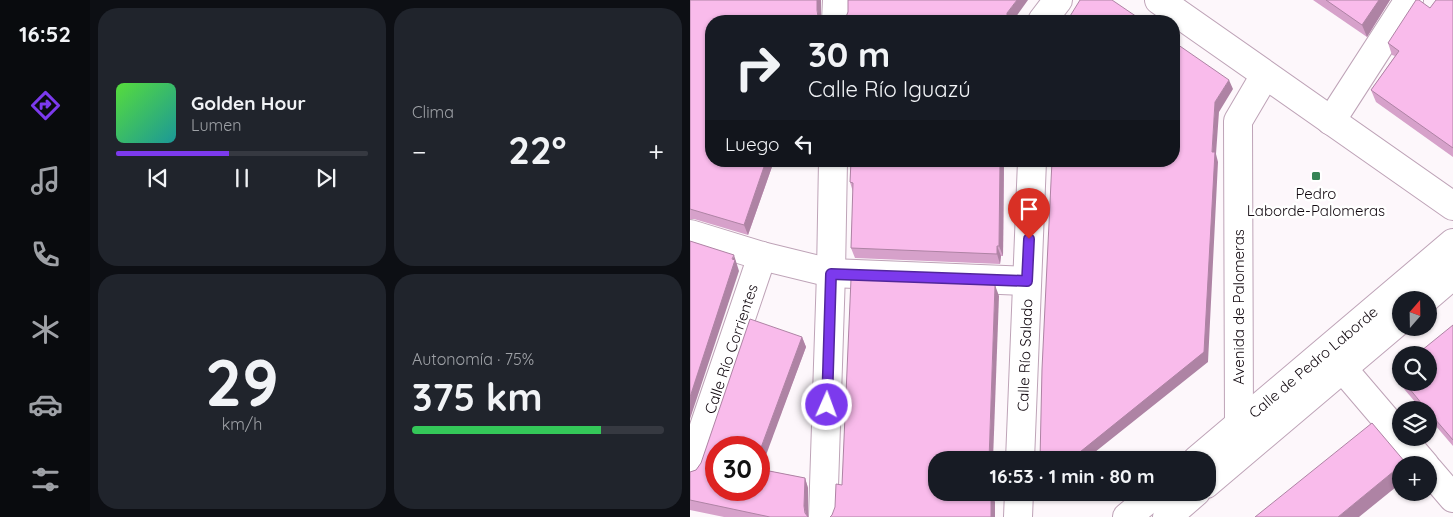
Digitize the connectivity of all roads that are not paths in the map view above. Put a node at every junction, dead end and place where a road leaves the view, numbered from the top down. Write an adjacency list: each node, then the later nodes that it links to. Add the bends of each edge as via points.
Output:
1 (837, 0): 5 (street)
2 (1058, 0): 6 (street)
3 (1409, 0): 8 (street)
4 (1164, 1): 7 (street)
5 (836, 15)
6 (1047, 15)
7 (1265, 75): 8 (street); 21 (street, Avenida de Palomeras, via 1238,121)
8 (1331, 121): 11 (street)
9 (834, 167): 15 (street)
10 (1032, 167): 17 (street, Calle Río Salado)
11 (1453, 206)
12 (690, 234): 14 (street)
13 (1453, 243): 21 (street, Calle de Pedro Laborde)
14 (762, 256): 15 (street); 25 (street, Calle Río Corrientes)
15 (831, 274): 17 (street); 33 (street)
16 (1453, 275): 18 (street)
17 (1027, 281): 22 (street, Calle Río Salado)
18 (1434, 291)
19 (1392, 327): 20 (street, Calle de Pedro Laborde)
20 (1343, 369): 24 (street); 26 (street, Calle de Pedro Laborde)
21 (1238, 426): 23 (street, Calle de Pedro Laborde)
22 (1020, 451)
23 (1208, 451)
24 (1417, 456)
25 (690, 468)
26 (1216, 476)
27 (1437, 479): 28 (street)
28 (1453, 498)
29 (1019, 501): 34 (street)
30 (1146, 501): 35 (street)
31 (1186, 501): 36 (street)
32 (1453, 515): 37 (street)
33 (823, 517)
34 (1018, 517)
35 (1127, 517)
36 (1167, 517)
37 (1445, 517)

